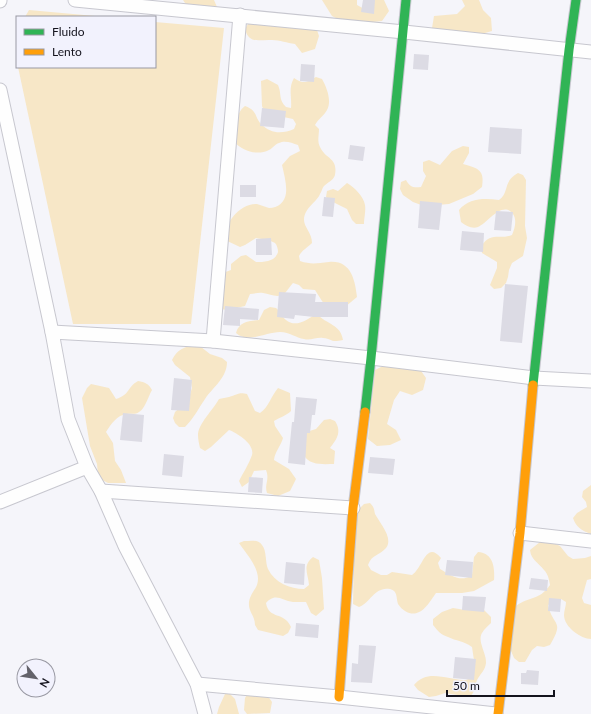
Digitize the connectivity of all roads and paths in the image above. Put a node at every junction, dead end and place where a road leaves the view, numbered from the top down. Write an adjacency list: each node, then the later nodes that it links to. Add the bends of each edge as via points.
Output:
1 (75, 0): 4 (street)
2 (406, 0): 5 (street)
3 (576, 0): 6 (street)
4 (240, 15): 5 (street); 10 (street)
5 (404, 32): 6 (street); 11 (street)
6 (569, 50): 7 (street); 12 (street)
7 (591, 52)
8 (1, 98): 9 (street)
9 (52, 332): 10 (street); 14 (street, via 68,419)
10 (213, 341): 11 (street)
11 (371, 358): 12 (street); 17 (street)
12 (534, 378): 13 (street); 18 (street)
13 (591, 381)
14 (87, 467): 15 (street); 16 (street)
15 (101, 491): 17 (street); 20 (street, via 125,546)
16 (0, 502)
17 (353, 508): 21 (street)
18 (520, 533): 19 (street); 24 (street)
19 (591, 541)
20 (197, 684): 21 (street); 23 (street)
21 (339, 697): 22 (street)
22 (400, 709): 24 (street)
23 (205, 714)
24 (497, 714)

